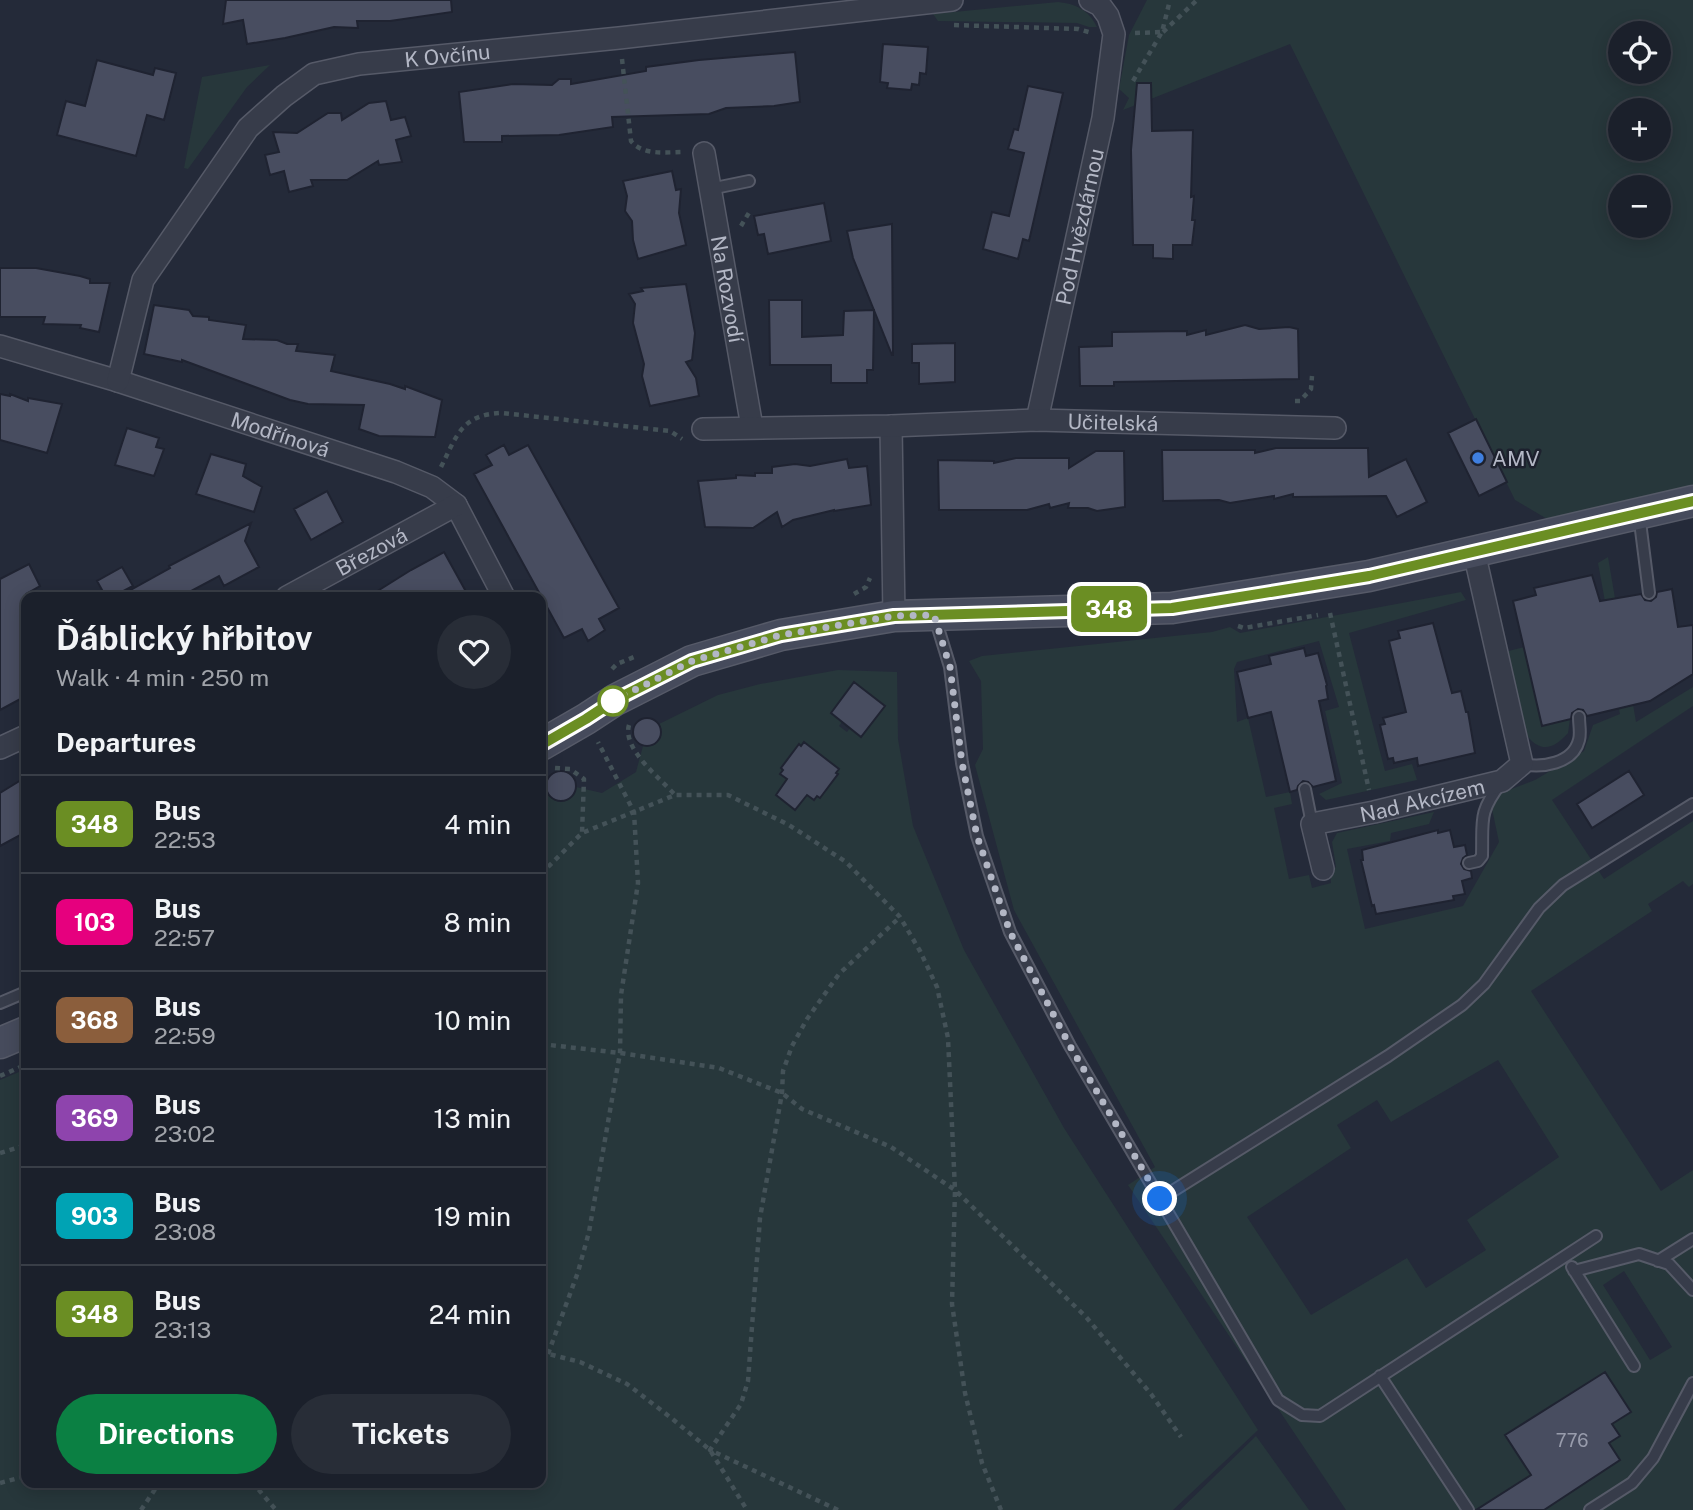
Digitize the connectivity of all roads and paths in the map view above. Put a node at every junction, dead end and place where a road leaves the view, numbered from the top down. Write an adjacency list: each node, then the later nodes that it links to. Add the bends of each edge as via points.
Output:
1 (939, 0): 5 (street, K Ovčínu)
2 (1090, 0): 13 (street, Pod Hvězdárnou, via 1108,16 1114,34 1103,118)
3 (1170, 0): 4 (path, via 1162,32)
4 (1197, 0)
5 (619, 38): 6 (path, via 631,141 646,150); 11 (street, K Ovčínu, via 359,64 314,74 248,128 143,280)
6 (704, 153): 8 (street, Na Rozvodí)
7 (749, 181): 8 (lane)
8 (710, 189): 15 (street, Na Rozvodí)
9 (0, 346): 11 (street, Modřínová)
10 (1311, 376): 12 (path, via 1311,389 1300,401)
11 (118, 381): 18 (street, Modřínová)
12 (1287, 402)
13 (1037, 420): 14 (street, Učitelská); 16 (street, Učitelská)
14 (891, 426): 15 (street, Učitelská); 30 (street)
15 (752, 427): 17 (street, Učitelská)
16 (1335, 428)
17 (695, 435): 18 (path, via 483,414 457,434)
18 (432, 486): 20 (street, Modřínová)
19 (1693, 501): 21 (main road)
20 (456, 505): 24 (street, Březová); 25 (street, Modřínová)
21 (1638, 512): 22 (main road); 26 (lane)
22 (1474, 552): 29 (main road, via 1369,576 1172,608); 39 (street)
23 (874, 569): 27 (path, via 866,587)
24 (296, 592)
25 (502, 592)
26 (1649, 593)
27 (853, 594)
28 (1330, 613): 45 (path)
29 (934, 615): 30 (main road); 63 (lane, via 950,667 977,836 1010,932 1070,1046)
30 (894, 616): 37 (main road, via 781,635 692,661)
31 (640, 654): 32 (path)
32 (608, 672)
33 (631, 718): 42 (path, via 627,733 631,746)
34 (1579, 718): 39 (lane, via 1580,738 1574,752 1538,767)
35 (21, 738): 38 (street)
36 (596, 738): 44 (path)
37 (546, 742)
38 (0, 748)
39 (1522, 765): 40 (street, Nad Akcízem)
40 (1502, 781): 45 (street, Nad Akcízem); 47 (lane, via 1481,818 1482,856)
41 (1305, 789): 46 (lane)
42 (675, 795): 44 (path); 50 (path, via 728,795 789,825 845,862)
43 (1693, 804): 63 (lane, via 1563,885 1539,908 1484,984 1462,1005)
44 (634, 812): 48 (path, via 582,833); 56 (path, via 638,883 621,995)
45 (1374, 812): 46 (street, Nad Akcízem)
46 (1312, 824): 49 (street)
47 (1469, 863)
48 (546, 869)
49 (1322, 869)
50 (900, 917): 59 (path, via 839,974 807,1019 783,1071); 62 (path, via 937,987 948,1038)
51 (21, 994): 52 (lane)
52 (0, 1003)
53 (21, 1034): 54 (main road)
54 (0, 1043)
55 (546, 1045): 56 (path)
56 (620, 1053): 59 (path, via 719,1068); 70 (path, via 589,1231)
57 (21, 1067): 58 (path)
58 (0, 1076)
59 (782, 1093): 62 (path, via 802,1110 891,1147); 75 (path, via 760,1218 748,1381 741,1404)
60 (21, 1146): 61 (path)
61 (0, 1153)
62 (955, 1190): 74 (path, via 1086,1317); 84 (path, via 952,1304 963,1381 982,1463)
63 (1160, 1199): 72 (lane, via 1278,1400 1301,1415 1320,1416)
64 (1597, 1236): 66 (lane)
65 (1693, 1239): 67 (lane)
66 (1565, 1256): 68 (lane); 72 (lane)
67 (1658, 1261): 68 (lane, via 1639,1254); 69 (lane, via 1669,1264)
68 (1574, 1271): 71 (lane)
69 (1693, 1290)
70 (548, 1354): 75 (path, via 580,1362 627,1384)
71 (1634, 1366)
72 (1380, 1376): 85 (lane)
73 (1693, 1382): 86 (lane, via 1653,1458 1632,1483)
74 (1181, 1437)
75 (710, 1450): 82 (path); 83 (path)
76 (21, 1477): 77 (path)
77 (0, 1483)
78 (156, 1488): 80 (path)
79 (258, 1488): 81 (path)
80 (141, 1510)
81 (276, 1510)
82 (747, 1510)
83 (838, 1510)
84 (1001, 1510)
85 (1468, 1510)
86 (1590, 1510)

